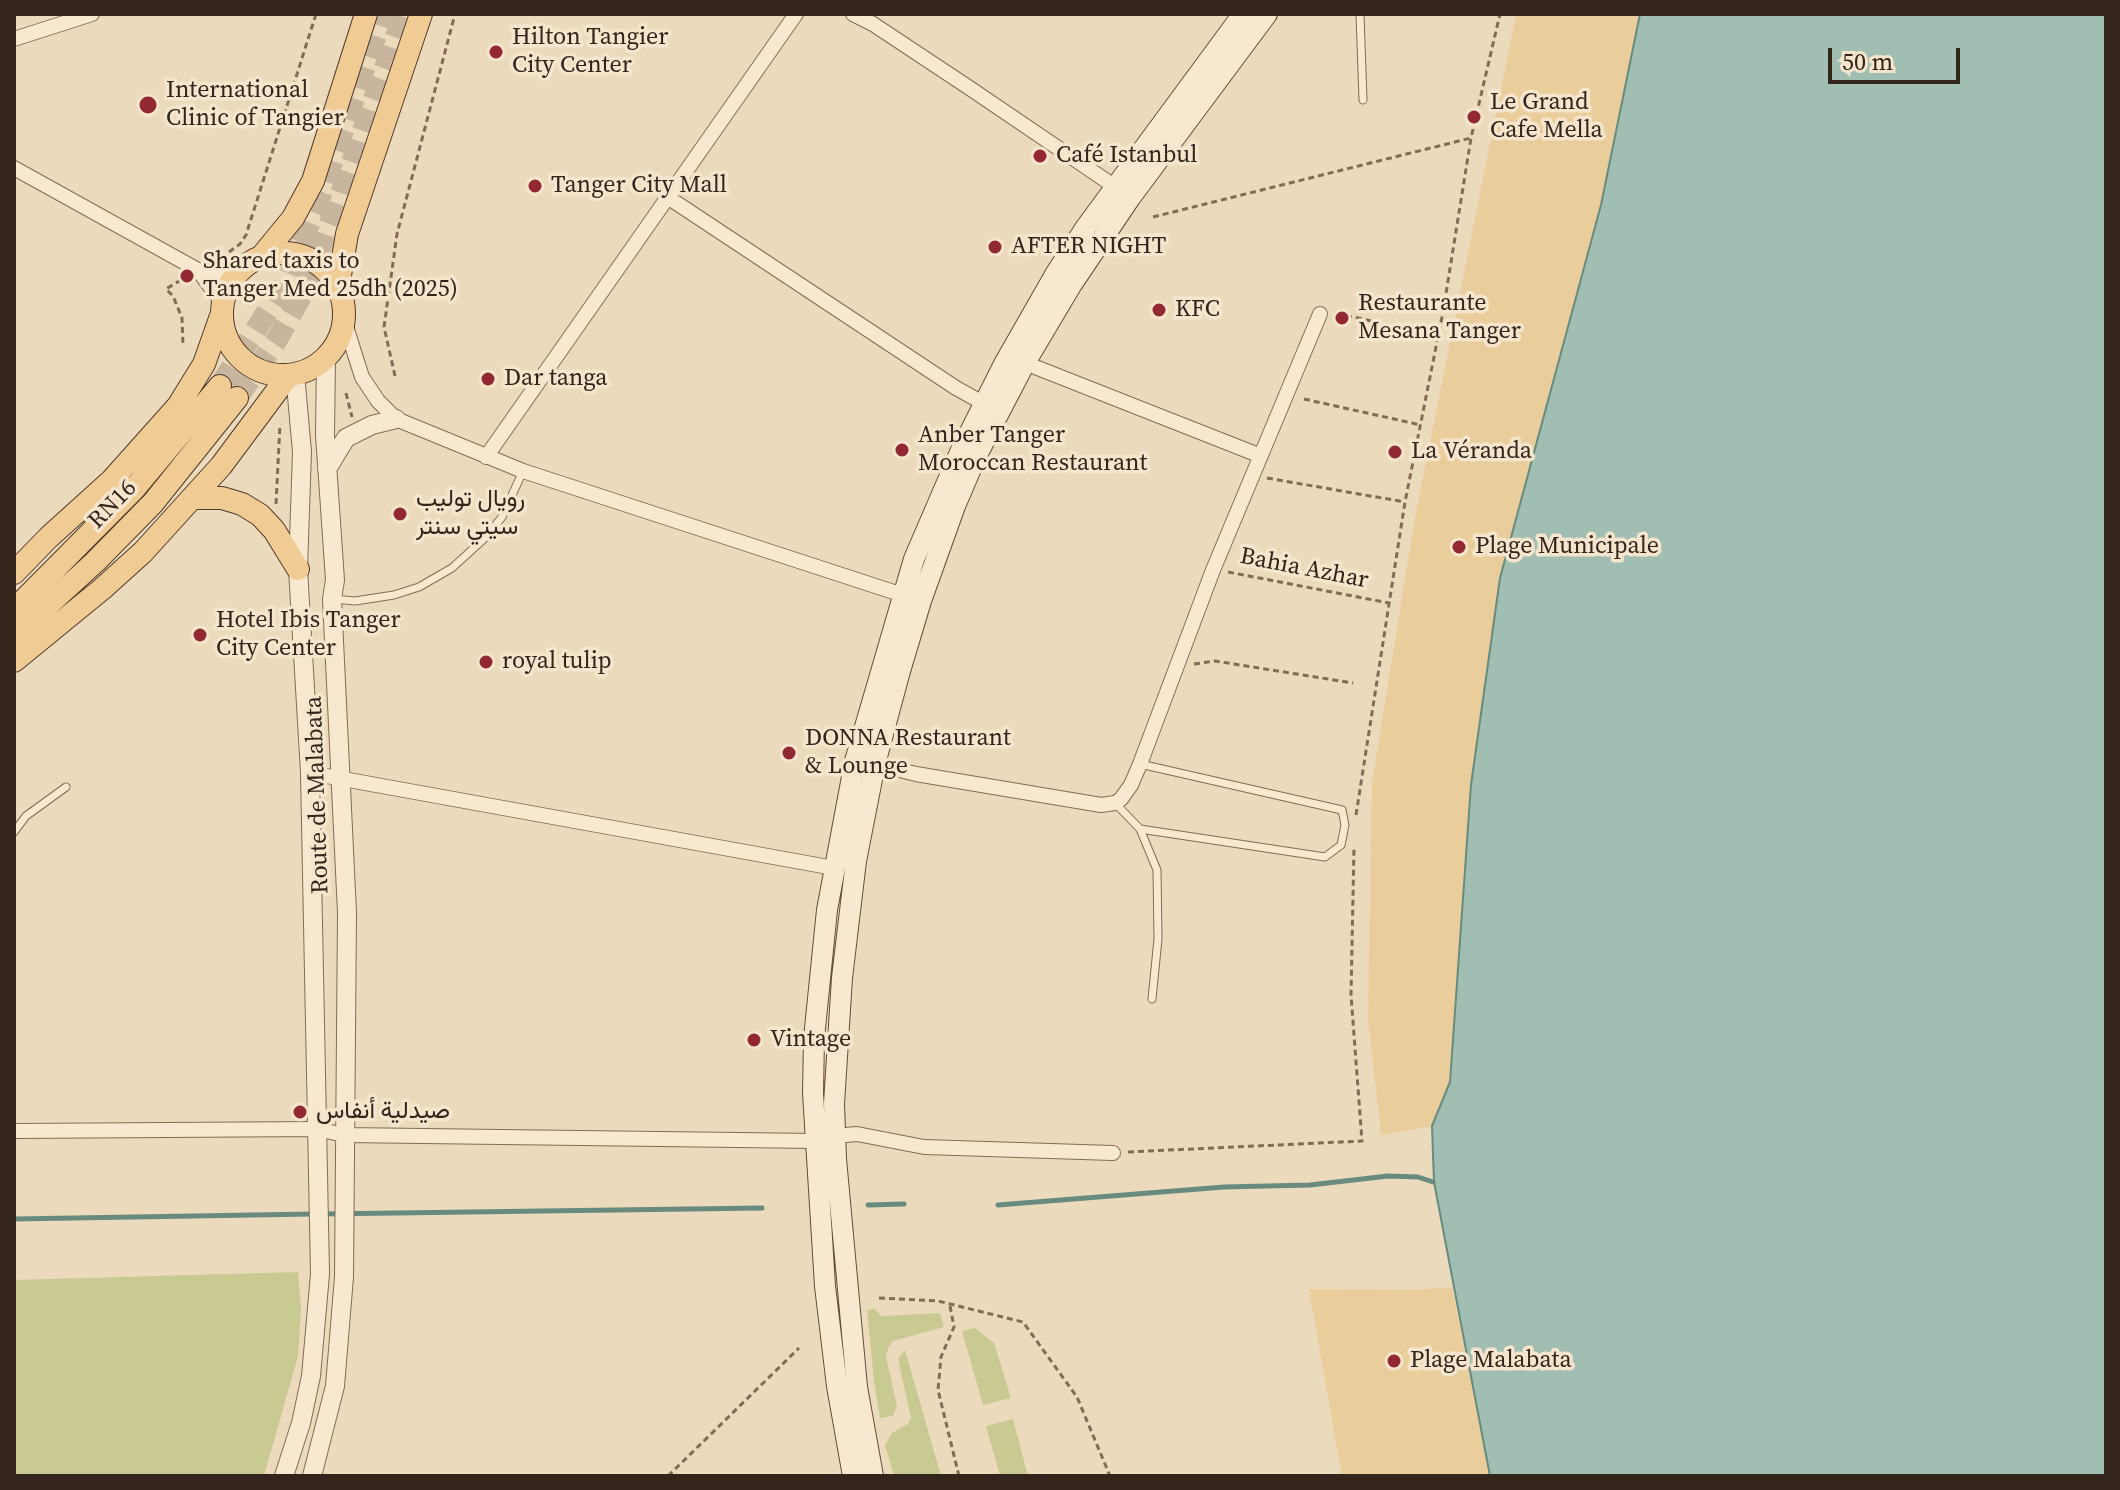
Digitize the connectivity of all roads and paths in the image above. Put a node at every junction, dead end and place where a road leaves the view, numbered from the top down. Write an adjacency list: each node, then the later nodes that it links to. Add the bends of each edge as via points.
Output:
1 (92, 14): 12 (street)
2 (316, 14): 20 (path, via 246,235 234,249)
3 (366, 14): 19 (main road, RN16, via 313,181 293,218)
4 (421, 14): 21 (main road, via 347,234)
5 (455, 14): 30 (path, via 397,234 384,327)
6 (796, 14): 17 (street)
7 (853, 14): 16 (street)
8 (1243, 14): 16 (main road)
9 (1267, 14): 28 (main road, via 1130,198)
10 (1360, 14): 13 (lane)
11 (1500, 14): 14 (path)
12 (14, 39)
13 (1363, 100)
14 (1471, 138): 18 (path); 36 (path)
15 (14, 168): 20 (street)
16 (1114, 186): 33 (main road, via 1056,273)
17 (669, 198): 33 (street); 39 (street)
18 (1153, 217)
19 (252, 263): 20 (street); 21 (main road, via 278,253 305,257 328,272); 22 (main road, RN16, via 229,284)
20 (198, 270): 22 (street); 26 (path, via 166,289 182,318)
21 (338, 287): 24 (main road)
22 (222, 309): 29 (main road, via 224,331 241,359 255,369); 48 (main road, RN16, via 204,364 178,406 111,481)
23 (1320, 314): 25 (path); 32 (street)
24 (344, 320): 27 (main road); 35 (street, via 362,377)
25 (1418, 332)
26 (183, 346)
27 (326, 358): 29 (main road); 40 (street, Route de Malabata)
28 (1025, 363): 38 (street); 57 (main road, via 955,506 921,601)
29 (292, 375): 43 (main road); 46 (street, Route de Malabata, via 302,452)
30 (395, 376)
31 (346, 393): 37 (path)
32 (1286, 395): 36 (path); 38 (street)
33 (983, 403): 49 (main road, via 924,531)
34 (280, 416): 45 (path)
35 (396, 419): 37 (street); 39 (street)
36 (1421, 425): 44 (path)
37 (355, 432): 40 (street)
38 (1261, 456): 42 (street)
39 (486, 457): 41 (street)
40 (327, 469): 50 (street, Route de Malabata)
41 (523, 471): 49 (street); 50 (lane, via 502,517 486,537 436,578 375,600)
42 (1253, 476): 44 (path); 47 (street)
43 (195, 498): 45 (main road, via 242,504); 54 (main road, via 102,589)
44 (1405, 502): 51 (path)
45 (274, 530): 46 (main road)
46 (298, 569): 59 (street, Route de Malabata)
47 (1213, 570): 51 (path, Bahia Azhar); 55 (street)
48 (14, 573)
49 (903, 595): 67 (main road, via 855,761)
50 (332, 599): 60 (street, Route de Malabata)
51 (1389, 603): 63 (path)
52 (14, 610): 53 (main road, RN16 / RN16, via 229,392 153,503)
53 (14, 636)
54 (14, 661)
55 (1175, 667): 56 (path, via 1215,661); 58 (street)
56 (1353, 683)
57 (875, 764): 62 (street, via 1101,805); 72 (main road, via 856,861)
58 (1140, 764): 62 (street); 64 (lane, via 1342,810 1345,825 1341,845 1325,857)
59 (310, 773): 60 (street); 69 (street, Route de Malabata)
60 (341, 779): 67 (street); 71 (street, Route de Malabata, via 347,913)
61 (66, 787): 65 (lane, via 26,816)
62 (1115, 803): 64 (lane)
63 (1355, 822)
64 (1140, 829): 68 (lane, via 1157,870)
65 (14, 832)
66 (1354, 847): 73 (path, via 1351,995 1362,1141)
67 (834, 868): 72 (main road, via 814,1038)
68 (1152, 999)
69 (317, 1129): 70 (street); 71 (street); 77 (street, Route de Malabata, via 320,1274 311,1376)
70 (14, 1131)
71 (344, 1135): 72 (street); 78 (street, Route de Malabata, via 344,1277 335,1386)
72 (826, 1149): 73 (street, via 857,1134 924,1147); 80 (main road, via 825,1286); 81 (main road)
73 (1113, 1153)
74 (879, 1298): 75 (path)
75 (950, 1304): 82 (path, via 954,1327 941,1357 938,1390); 83 (path, via 1023,1322 1077,1397)
76 (799, 1348): 79 (path)
77 (284, 1476)
78 (312, 1476)
79 (668, 1476)
80 (853, 1476)
81 (873, 1476)
82 (959, 1476)
83 (1110, 1476)

